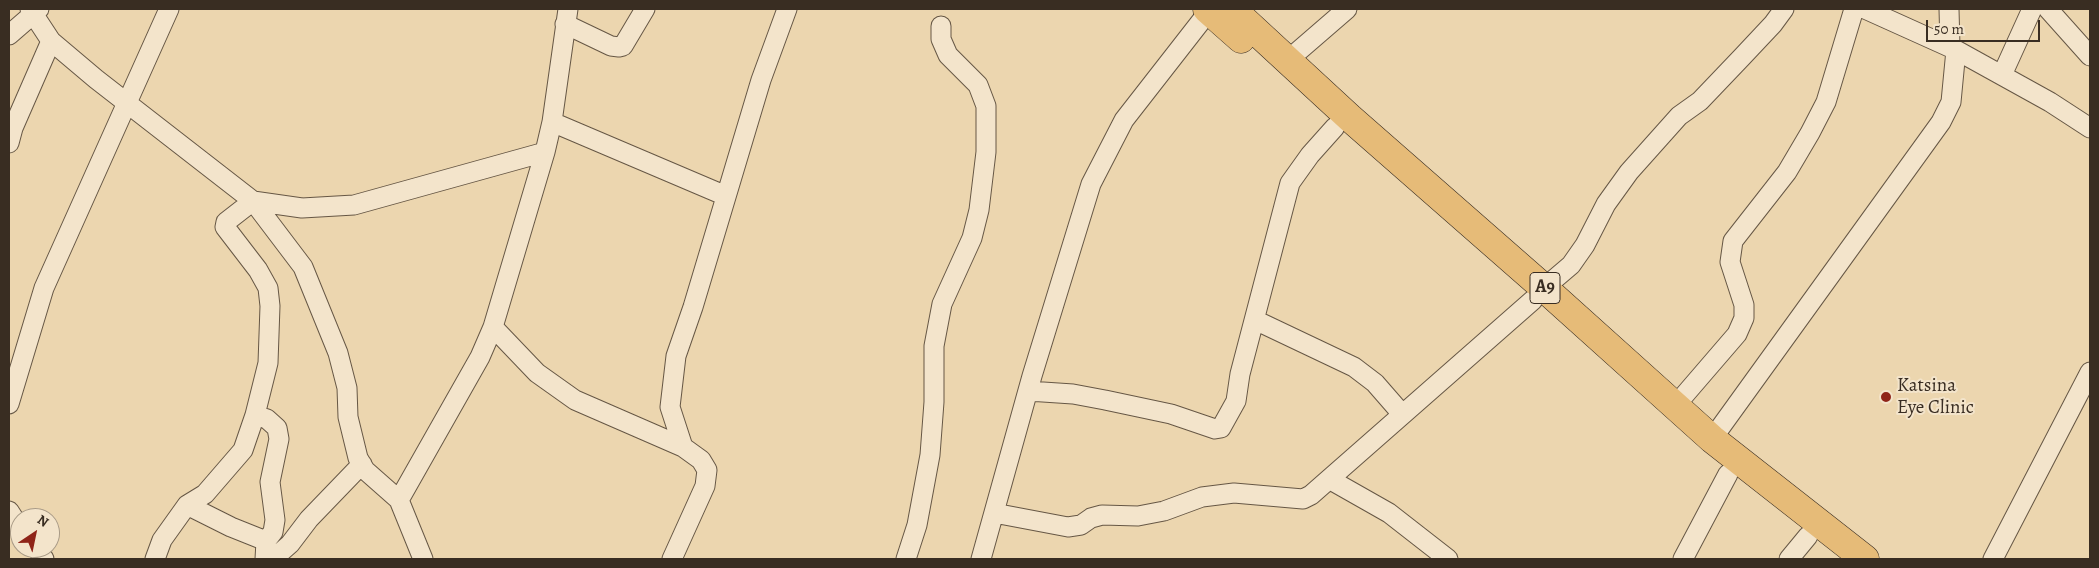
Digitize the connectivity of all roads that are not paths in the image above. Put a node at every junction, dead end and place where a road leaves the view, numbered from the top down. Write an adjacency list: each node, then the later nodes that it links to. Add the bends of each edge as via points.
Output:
1 (169, 9): 21 (street)
2 (645, 9): 13 (street, via 623,46 611,46)
3 (787, 9): 27 (street)
4 (1216, 9): 19 (highway, A9); 24 (highway, A9); 35 (street, via 1124,120 1105,154 1082,209)
5 (1347, 9): 19 (street)
6 (1784, 9): 29 (street, via 1755,44 1700,101 1679,116 1629,172 1606,204 1571,266)
7 (1854, 9): 37 (street, via 1826,102 1810,133 1787,172 1733,241 1730,262 1744,305 1744,318 1736,334)
8 (1864, 9): 17 (street)
9 (1949, 9): 17 (street)
10 (2032, 9): 20 (street)
11 (2048, 9): 18 (street)
12 (34, 11): 15 (street); 16 (street)
13 (567, 17): 22 (street)
14 (941, 26): 54 (street, via 941,39 948,55 978,85 986,106 986,152 972,238 942,304 934,346 930,455 917,525)
15 (9, 35)
16 (51, 41): 21 (street); 25 (street)
17 (1953, 48): 20 (street); 40 (street, via 1951,102 1933,135)
18 (2090, 56)
19 (1288, 60): 29 (highway, A9)
20 (2002, 75): 23 (street)
21 (127, 102): 28 (street); 33 (street, via 44,288)
22 (552, 122): 26 (street); 27 (street)
23 (2089, 123)
24 (1335, 127): 29 (highway, A9); 30 (street, via 1290,183)
25 (9, 143)
26 (545, 152): 28 (street, via 354,205 302,208); 31 (street)
27 (726, 196): 41 (street, via 676,356 670,407)
28 (253, 201): 39 (street, via 224,224 268,288 268,363); 42 (street, via 303,266 328,326 347,388 348,417)
29 (1539, 294): 32 (highway, A9); 38 (street)
30 (1255, 320): 35 (street, via 1236,401 1221,428 1105,400); 38 (street, via 1354,367 1375,383)
31 (494, 327): 41 (street, via 537,373 575,400); 45 (street)
32 (1574, 327): 37 (highway, A9); 43 (highway, A9)
33 (14, 369): 36 (street)
34 (2090, 373): 61 (street)
35 (1028, 391): 47 (street)
36 (9, 404)
37 (1675, 406): 40 (highway, A9)
38 (1402, 414): 44 (street)
39 (255, 415): 46 (street, via 243,450 205,494); 49 (street, via 268,419 277,428 279,439 270,482 276,520)
40 (1712, 439): 60 (highway, A9)
41 (683, 447): 53 (street, via 701,460 707,470 705,486)
42 (362, 464): 45 (street); 51 (street, via 309,519 298,536)
43 (1728, 474): 48 (highway, A9); 57 (street)
44 (1329, 479): 47 (street, via 1303,499 1234,493 1202,497 1164,511 1138,516 1102,515 1068,527); 56 (street, via 1389,513)
45 (399, 500): 52 (street)
46 (187, 505): 49 (street, via 231,527); 50 (street, via 162,540)
47 (994, 513): 55 (street)
48 (1808, 536): 58 (street); 59 (highway, A9)
49 (266, 550)
50 (155, 559)
51 (273, 559)
52 (422, 559)
53 (672, 559)
54 (906, 559)
55 (980, 559)
56 (1448, 559)
57 (1683, 559)
58 (1789, 559)
59 (1838, 559)
60 (1865, 559)
61 (1993, 559)

